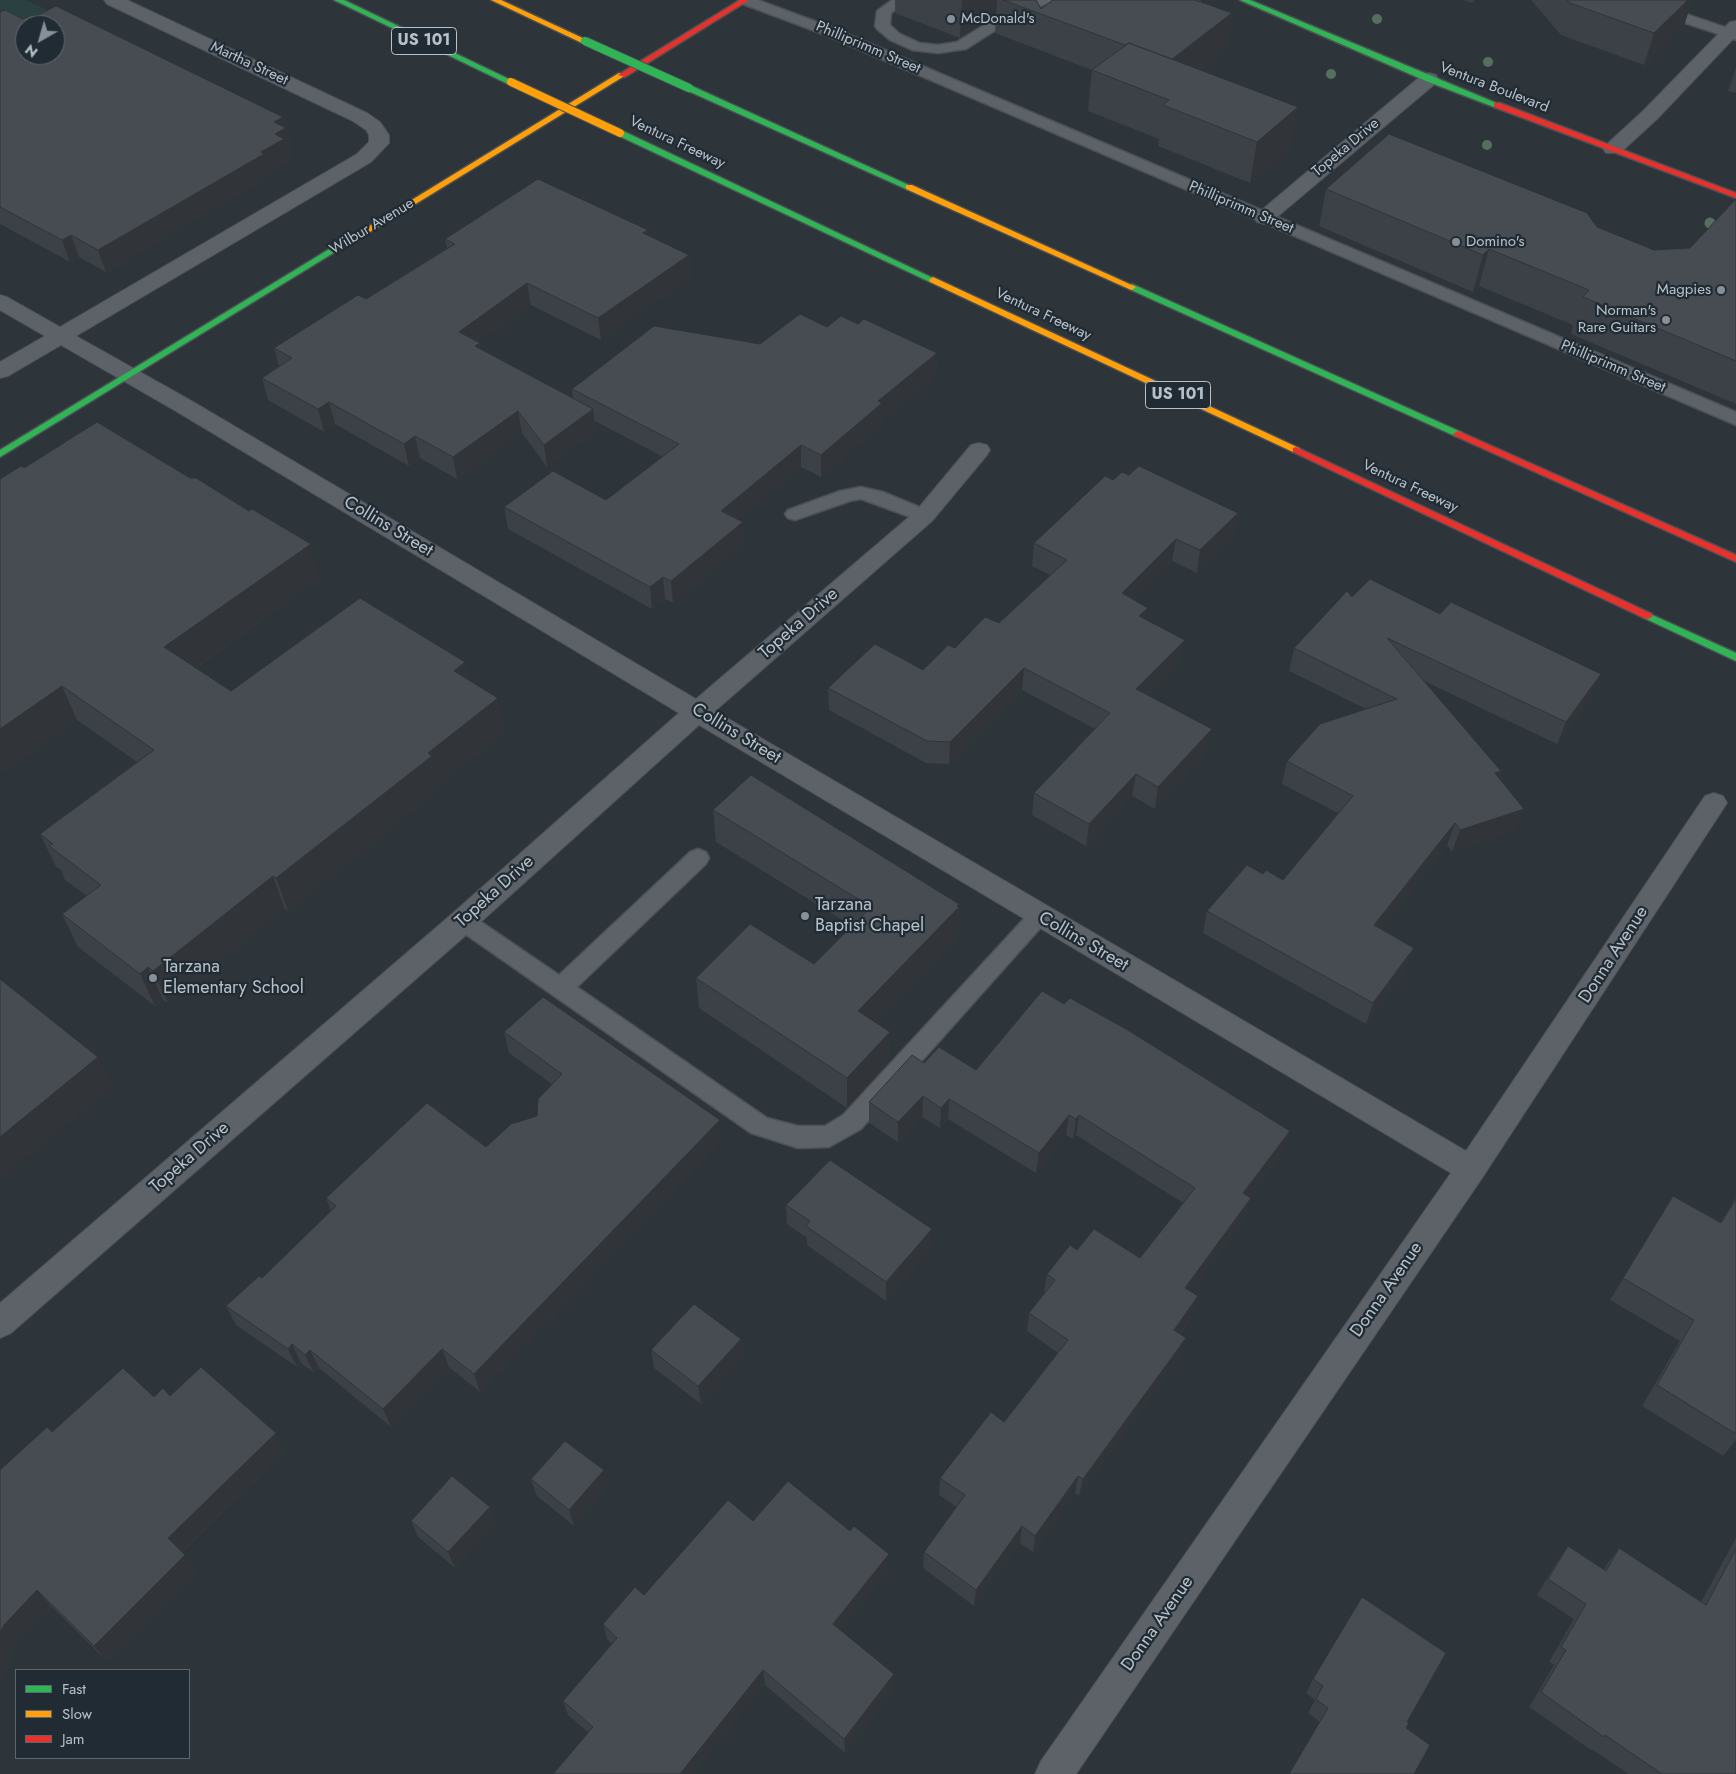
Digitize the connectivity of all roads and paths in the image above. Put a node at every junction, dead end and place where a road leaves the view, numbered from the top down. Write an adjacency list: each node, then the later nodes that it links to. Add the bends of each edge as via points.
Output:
1 (113, 0): 15 (street, Martha Street, via 360,117 373,126 379,135 378,143 364,158)
2 (338, 0): 24 (main road, Ventura Freeway / US 101, bridge)
3 (495, 0): 23 (main road, bridge)
4 (745, 0): 13 (lane, Philliprimm Street, via 828,31); 17 (main road, Wilbur Avenue)
5 (902, 0): 6 (lane, via 884,11 882,26 895,37 917,47 938,49 961,46 1019,8)
6 (1044, 0)
7 (1244, 0): 10 (main road, Ventura Boulevard)
8 (1632, 0): 9 (lane)
9 (1734, 32): 11 (street)
10 (1429, 78): 11 (main road, Ventura Boulevard); 13 (street, Topeka Drive)
11 (1612, 149): 12 (main road, Ventura Boulevard)
12 (1736, 196)
13 (1264, 218): 18 (lane, Philliprimm Street)
14 (0, 301): 15 (street, Collins Street)
15 (60, 336): 16 (street); 17 (street, Collins Street)
16 (0, 371)
17 (130, 376): 20 (main road, Wilbur Avenue); 25 (street, Collins Street)
18 (1736, 419)
19 (978, 450): 22 (street, Topeka Drive)
20 (0, 454)
21 (795, 514): 22 (lane, via 861,493)
22 (924, 516): 25 (street, Topeka Drive)
23 (1736, 558)
24 (1736, 657)
25 (698, 711): 28 (street, Collins Street); 29 (street, Topeka Drive)
26 (1714, 803): 31 (street, Donna Avenue)
27 (698, 858): 30 (lane)
28 (1040, 916): 30 (lane, via 852,1122 829,1136 798,1137 760,1126); 31 (street, Collins Street)
29 (463, 921): 30 (lane); 32 (street, Topeka Drive)
30 (561, 988)
31 (1471, 1169): 33 (street, Donna Avenue)
32 (0, 1323)
33 (1054, 1774)

